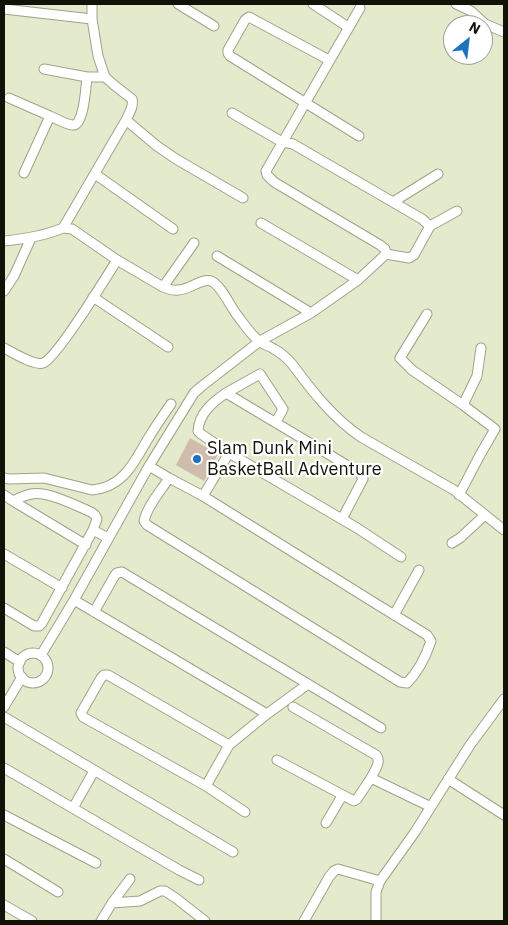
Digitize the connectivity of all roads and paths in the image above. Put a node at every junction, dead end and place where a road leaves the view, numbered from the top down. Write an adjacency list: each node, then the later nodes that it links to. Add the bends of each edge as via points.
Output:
1 (92, 4): 8 (street)
2 (178, 4): 9 (street)
3 (313, 4): 10 (street)
4 (456, 4): 6 (street)
5 (360, 8): 10 (street)
6 (475, 8): 11 (street, via 485,24)
7 (4, 9): 8 (street)
8 (92, 19): 15 (street)
9 (214, 26)
10 (348, 27): 12 (street)
11 (504, 32)
12 (329, 60): 17 (street); 17 (street, via 249,17 229,47 230,56)
13 (44, 69): 14 (street)
14 (87, 77): 15 (street); 19 (street, via 80,120 72,126)
15 (105, 77): 20 (street, via 132,99)
16 (8, 98): 19 (street)
17 (305, 103): 21 (street); 22 (street)
18 (232, 113): 22 (street)
19 (50, 116): 23 (street)
20 (126, 120): 24 (street); 26 (street, via 157,146)
21 (359, 136)
22 (282, 142): 27 (street, via 293,144); 36 (street, via 266,171 270,178 380,245)
23 (24, 173)
24 (95, 174): 31 (street); 32 (street)
25 (438, 174): 27 (street)
26 (243, 198)
27 (393, 202): 30 (street)
28 (457, 210): 30 (street)
29 (261, 223): 39 (street)
30 (430, 226): 36 (street, via 414,255 409,258)
31 (63, 228): 33 (street); 38 (street, via 72,229)
32 (173, 230)
33 (31, 238): 34 (street); 41 (street)
34 (4, 241)
35 (194, 243): 40 (street)
36 (386, 254): 39 (street)
37 (218, 256): 43 (street)
38 (117, 260): 40 (street); 42 (street)
39 (358, 280): 43 (street)
40 (163, 287): 45 (street, via 178,290 204,281 215,284)
41 (4, 291)
42 (93, 297): 46 (street); 47 (street, via 43,363 35,363)
43 (310, 313): 45 (street)
44 (427, 314): 51 (street, via 400,358 412,370)
45 (260, 341): 54 (street, via 194,393); 58 (street, via 284,356 348,428)
46 (168, 347)
47 (4, 348)
48 (481, 348): 51 (street, via 477,376)
49 (226, 393): 52 (street); 52 (street, via 260,374 283,409); 53 (street, via 208,407 198,430)
50 (171, 404): 55 (street, via 132,467 109,486 92,490 44,478)
51 (463, 404): 58 (street, via 495,429)
52 (276, 422): 62 (street, via 360,473 362,479)
53 (230, 453): 59 (street); 62 (street)
54 (149, 466): 56 (street); 65 (street)
55 (4, 478)
56 (169, 478): 59 (street); 75 (street, via 145,517 147,525 400,682 407,683 431,641 428,634)
57 (4, 495): 60 (street)
58 (459, 495): 61 (street)
59 (203, 496): 75 (street)
60 (13, 501): 63 (street, via 31,494 48,495 95,515 97,519); 67 (street)
61 (485, 515): 64 (street); 66 (street)
62 (342, 518): 69 (street)
63 (93, 530): 65 (street); 67 (street)
64 (504, 530)
65 (108, 538): 72 (street)
66 (452, 542)
67 (86, 544): 71 (street)
68 (4, 554): 71 (street)
69 (401, 557)
70 (419, 570): 75 (street)
71 (62, 588): 73 (street, via 39,626)
72 (74, 600): 74 (street); 77 (street)
73 (4, 608)
74 (94, 612): 80 (street, via 115,575 122,572); 84 (street)
75 (394, 615)
76 (4, 652): 78 (street)
77 (41, 656): 78 (street, via 28,654); 79 (street, via 47,662 46,676 34,682)
78 (20, 662): 79 (street)
79 (22, 677): 82 (street)
80 (308, 684): 84 (street); 86 (street)
81 (504, 699): 92 (street)
82 (4, 707)
83 (293, 707): 91 (street, via 376,756 379,762)
84 (267, 714): 87 (street)
85 (4, 717): 90 (street)
86 (381, 728)
87 (229, 746): 93 (street); 93 (street, via 108,675 101,678 82,711 81,715)
88 (277, 760): 94 (street)
89 (4, 768): 96 (street)
90 (94, 771): 96 (street); 101 (street)
91 (371, 778): 94 (street, via 355,801); 95 (street)
92 (448, 779): 95 (street); 99 (street)
93 (206, 786): 97 (street)
94 (342, 796): 100 (street)
95 (431, 807): 106 (street)
96 (73, 808): 105 (street)
97 (245, 812)
98 (4, 815): 103 (street)
99 (504, 815)
100 (326, 823)
101 (233, 852)
102 (4, 860): 107 (street)
103 (96, 863)
104 (130, 879): 108 (street)
105 (199, 880)
106 (380, 881): 113 (street, via 334,871); 114 (street, via 376,892)
107 (58, 892)
108 (112, 903): 111 (street); 112 (street, via 140,901 165,891)
109 (4, 905): 110 (street)
110 (32, 921)
111 (101, 921)
112 (205, 921)
113 (304, 921)
114 (376, 921)

